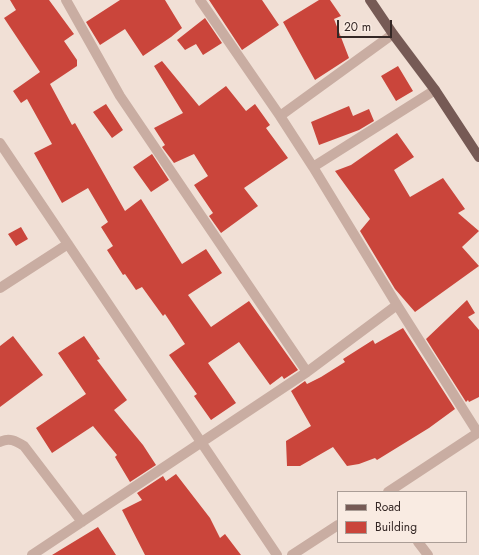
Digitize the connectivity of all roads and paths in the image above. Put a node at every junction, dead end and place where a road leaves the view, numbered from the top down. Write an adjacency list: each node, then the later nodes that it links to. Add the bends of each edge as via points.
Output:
1 (66, 0): 13 (street, via 120,96)
2 (200, 0): 6 (street)
3 (370, 0): 4 (main road)
4 (392, 34): 5 (main road); 6 (street)
5 (435, 90): 8 (main road); 9 (street)
6 (280, 116): 9 (street)
7 (0, 143): 10 (street)
8 (479, 157)
9 (313, 167): 12 (street)
10 (68, 244): 11 (street); 16 (street)
11 (0, 288)
12 (397, 305): 13 (street); 14 (street)
13 (307, 372): 16 (street)
14 (479, 432): 17 (street)
15 (0, 442): 18 (street, via 16,440 24,446)
16 (201, 442): 18 (street); 22 (street)
17 (390, 491)
18 (82, 522): 21 (street)
19 (337, 526): 23 (street)
20 (419, 543): 24 (street)
21 (32, 555)
22 (277, 555)
23 (292, 555)
24 (428, 555)

